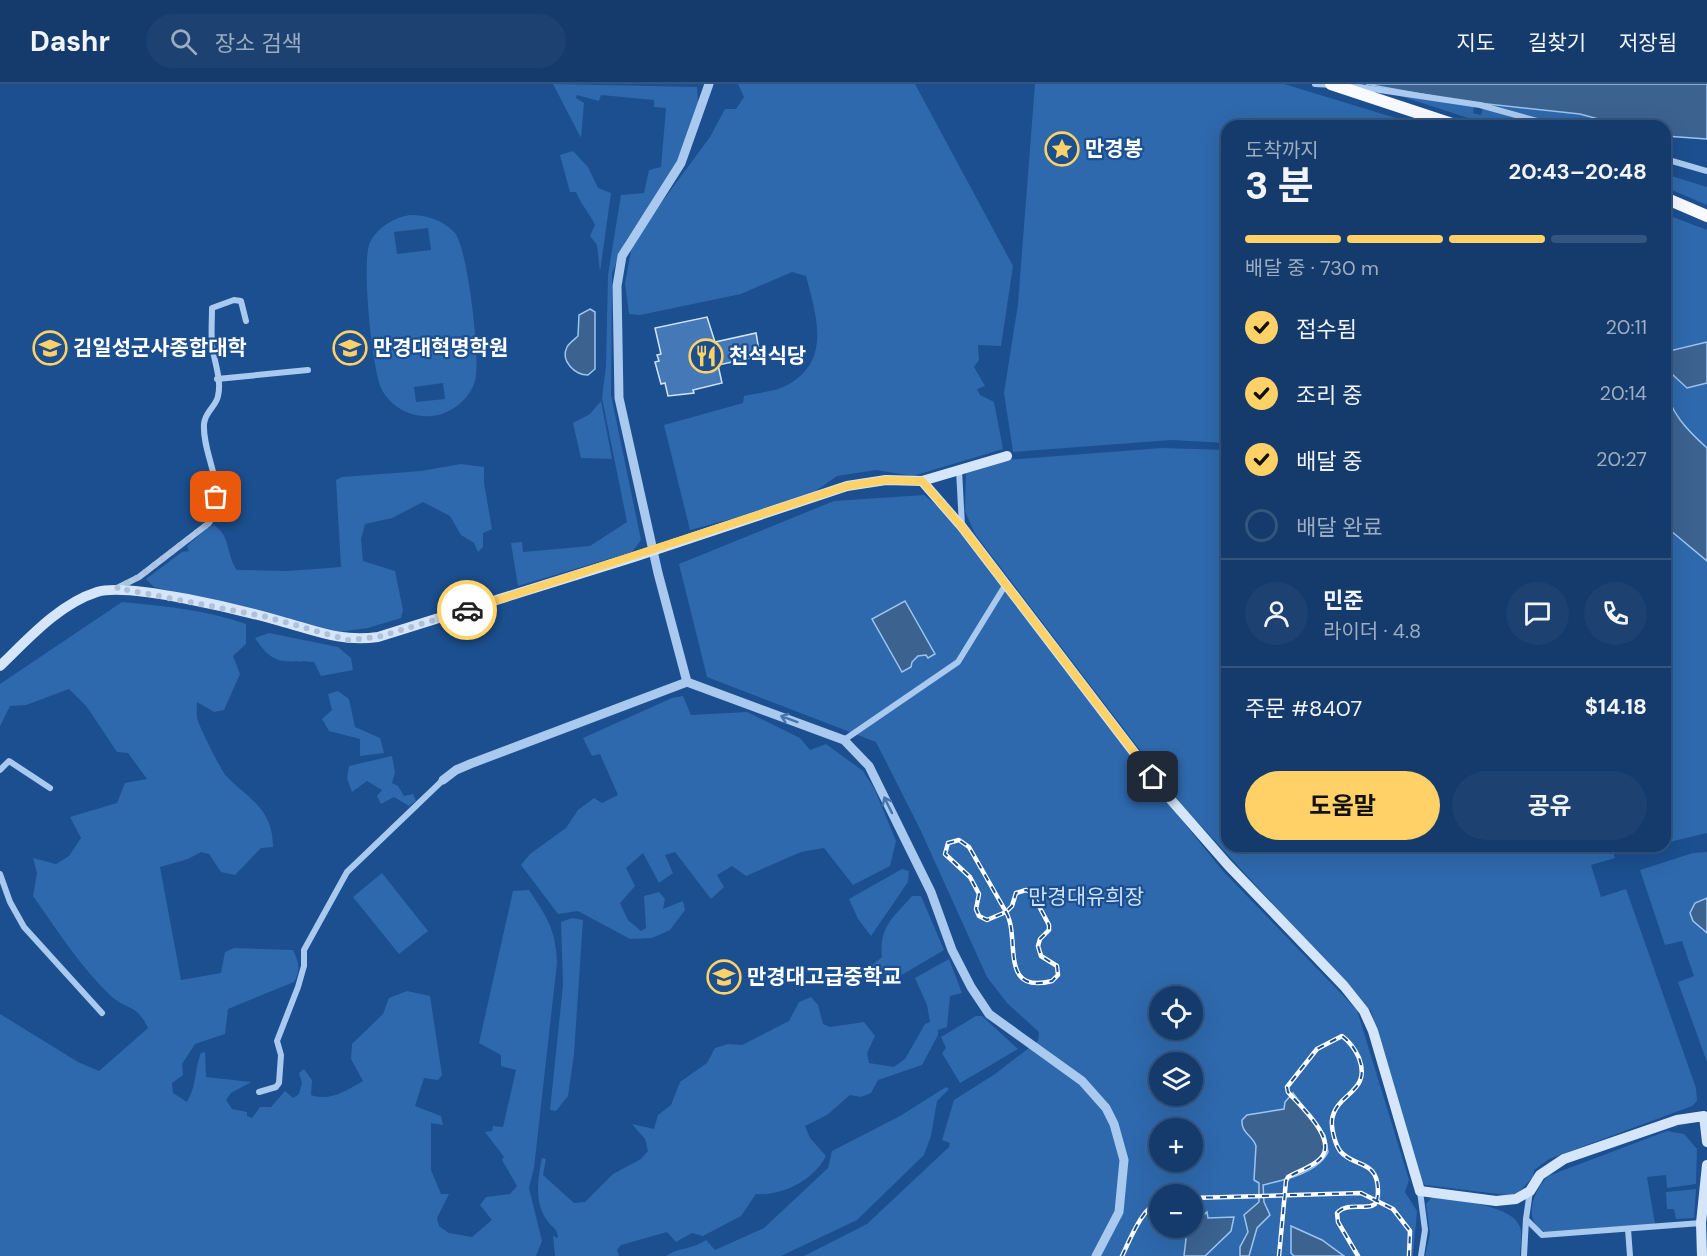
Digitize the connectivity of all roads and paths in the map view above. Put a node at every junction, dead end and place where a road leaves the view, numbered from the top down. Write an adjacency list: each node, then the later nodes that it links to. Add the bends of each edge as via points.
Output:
1 (710, 84): 17 (street, via 681,164 627,244 618,269 619,398)
2 (1315, 84): 5 (street, via 1377,88 1480,105)
3 (1331, 84): 4 (highway, bridge)
4 (1440, 120)
5 (1534, 120)
6 (1671, 161): 7 (street)
7 (1707, 171)
8 (1671, 201): 9 (highway)
9 (1707, 216)
10 (246, 321): 12 (street, via 241,301 212,308 212,344)
11 (308, 370): 12 (street)
12 (218, 379): 19 (street, via 218,399 206,412 204,426 215,482 216,511 209,523 139,577)
13 (1007, 456): 14 (main road)
14 (959, 471): 15 (main road); 16 (street)
15 (922, 481): 16 (main road); 17 (main road, via 886,480 847,486)
16 (962, 527): 18 (main road)
17 (654, 550): 19 (main road, via 427,623 348,640 267,617); 21 (street)
18 (1006, 584): 22 (street, via 958,662); 31 (main road, via 1165,793 1364,1011)
19 (117, 588): 20 (main road, via 84,598 55,616)
20 (0, 666)
21 (687, 682): 22 (street, one-way to 21); 24 (street, via 470,764)
22 (844, 740): 36 (street, one-way to 22, via 1119,1212 1124,1160 1114,1124 1106,1108 1082,1081 989,1014 952,950 914,857 869,766)
23 (0, 770): 25 (street, via 9,761)
24 (443, 780): 28 (street, via 347,872 304,950 298,987 277,1041 281,1055 279,1083)
25 (50, 788)
26 (0, 874): 27 (street, via 24,927)
27 (102, 1013)
28 (259, 1092)
29 (1707, 1142): 32 (main road, via 1704,1116 1677,1120 1564,1159 1540,1175)
30 (1707, 1165): 34 (main road)
31 (1420, 1191): 32 (main road, via 1496,1201 1516,1199); 37 (street, via 1425,1230)
32 (1530, 1191): 33 (street)
33 (1526, 1219): 35 (street, via 1542,1235 1552,1236); 38 (street)
34 (1701, 1223): 35 (street); 40 (main road)
35 (1628, 1229): 39 (street)
36 (1096, 1256)
37 (1421, 1256)
38 (1524, 1256)
39 (1630, 1256)
40 (1702, 1256)

